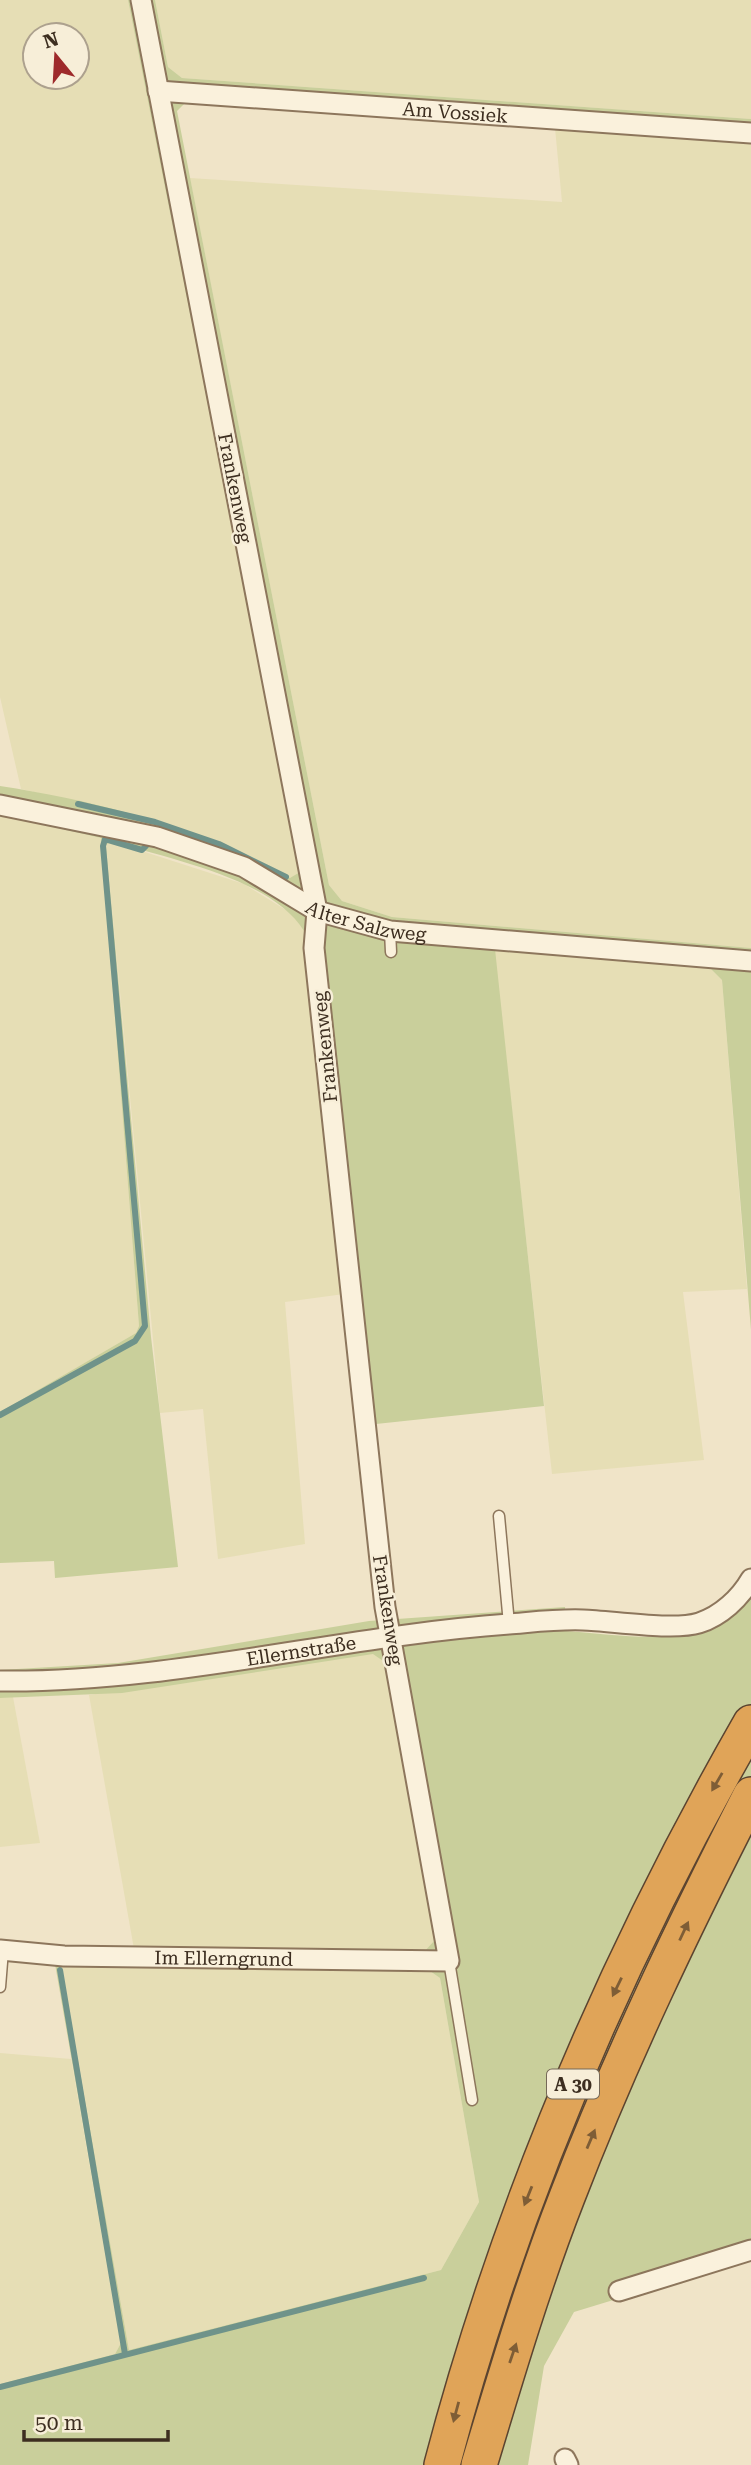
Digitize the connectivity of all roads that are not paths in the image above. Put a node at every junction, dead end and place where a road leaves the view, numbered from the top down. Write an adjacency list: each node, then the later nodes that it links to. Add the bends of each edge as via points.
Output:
1 (141, 0): 2 (street, Frankenweg)
2 (158, 91): 3 (street, Am Vossiek); 5 (street, Frankenweg)
3 (751, 134)
4 (0, 805): 5 (street, Alter Salzweg, via 157,836 244,867)
5 (317, 911): 6 (street, Alter Salzweg); 12 (street, Frankenweg, via 314,948)
6 (390, 930): 7 (lane); 8 (street, Alter Salzweg)
7 (391, 952)
8 (751, 961)
9 (499, 1516): 11 (lane)
10 (751, 1579): 11 (street, Ellernstraße, via 725,1608 698,1623 579,1620)
11 (509, 1624): 12 (street, Ellernstraße)
12 (391, 1635): 13 (street, Ellernstraße, via 117,1677); 17 (street, Frankenweg)
13 (0, 1681)
14 (751, 1723): 22 (highway, A 30, one-way to 22, via 710,1795 586,2052 520,2216)
15 (751, 1795): 23 (highway, A 30, one-way to 15, via 566,2198 623,2061)
16 (1, 1950): 17 (street, Im Ellerngrund, via 64,1956); 18 (lane)
17 (449, 1961): 19 (lane, Frankenweg)
18 (0, 1987)
19 (472, 2100)
20 (751, 2250): 21 (street)
21 (618, 2291)
22 (442, 2465)
23 (479, 2465)

